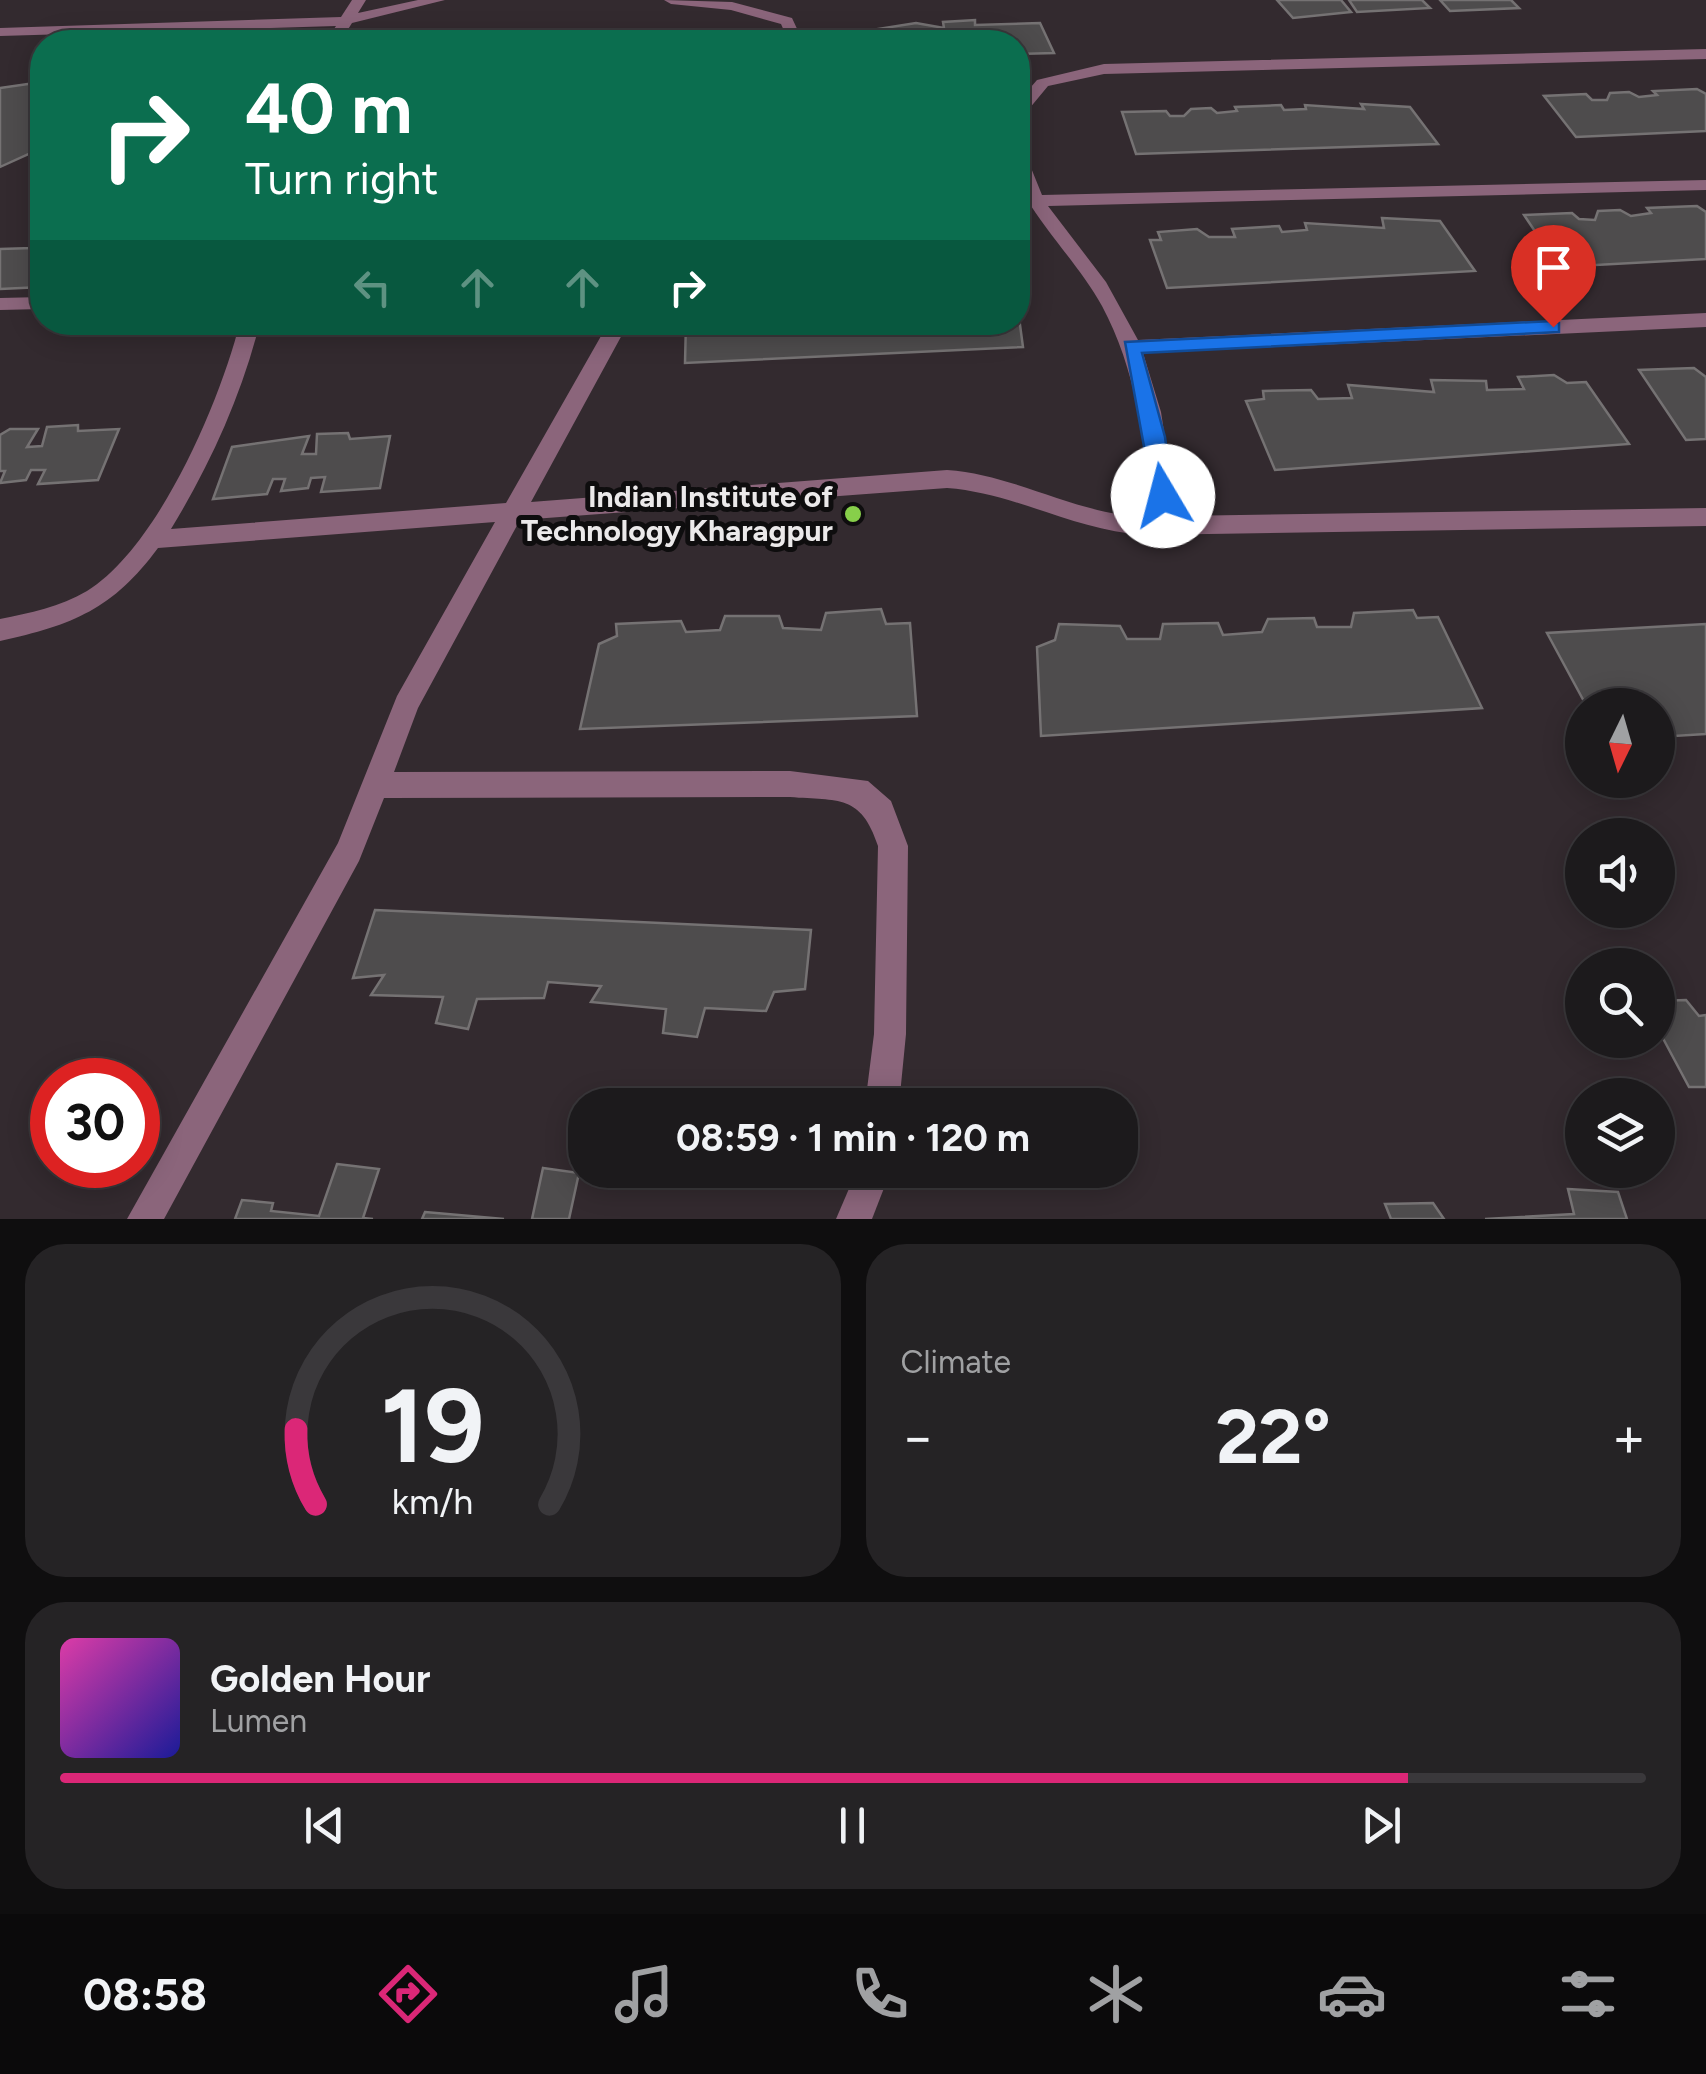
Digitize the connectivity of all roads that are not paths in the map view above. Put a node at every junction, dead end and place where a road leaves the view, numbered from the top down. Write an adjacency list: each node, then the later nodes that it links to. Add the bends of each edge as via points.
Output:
1 (359, 0): 4 (street)
2 (438, 0): 4 (street)
3 (671, 0): 7 (street, via 763,12 787,20)
4 (343, 21): 5 (street); 6 (street)
5 (62, 30)
6 (339, 30)
7 (791, 30)
8 (30, 31): 9 (street)
9 (0, 32)
10 (1706, 54): 11 (street, via 1104,69 1042,83)
11 (1030, 98)
12 (1706, 185): 14 (street)
13 (1030, 187): 14 (street)
14 (1036, 201): 20 (street, via 1110,303)
15 (30, 303): 16 (street)
16 (0, 304)
17 (1706, 320): 20 (street)
18 (245, 335): 24 (street, via 202,452)
19 (612, 335): 21 (street)
20 (1132, 347): 23 (street, via 1155,437)
21 (514, 512): 23 (street, via 947,479 974,480 1103,524); 24 (street); 26 (street, via 406,704)
22 (1706, 517): 23 (street)
23 (1167, 526)
24 (156, 539): 25 (street, via 110,588 80,607)
25 (0, 630)
26 (375, 784): 27 (street, via 790,784 858,790 881,811 894,846); 29 (street, via 349,851)
27 (884, 1088)
28 (867, 1188): 30 (street)
29 (145, 1219)
30 (854, 1219)

